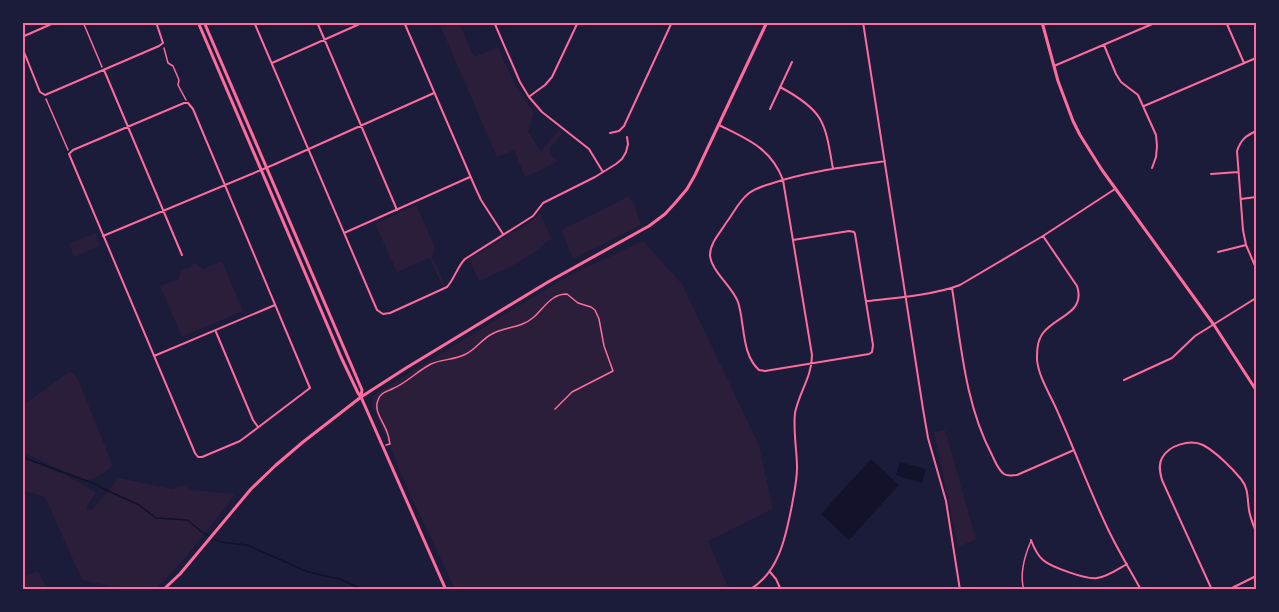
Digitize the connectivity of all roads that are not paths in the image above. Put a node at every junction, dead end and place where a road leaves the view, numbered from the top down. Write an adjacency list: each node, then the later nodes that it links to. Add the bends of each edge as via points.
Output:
1 (56, 22): 17 (street)
2 (156, 22): 26 (street, via 163,43)
3 (198, 22): 42 (street)
4 (204, 22): 40 (street)
5 (254, 22): 23 (street)
6 (317, 22): 18 (street)
7 (364, 22): 18 (street)
8 (404, 22): 28 (street)
9 (494, 22): 29 (street)
10 (578, 22): 29 (street, via 552,77)
11 (672, 22): 36 (street, via 624,126)
12 (767, 22): 33 (street)
13 (862, 22): 39 (street)
14 (1042, 22): 25 (street)
15 (1157, 22): 19 (street)
16 (1226, 22): 24 (street)
17 (22, 37)
18 (325, 40): 23 (street); 32 (street)
19 (1104, 45): 25 (street); 30 (street, via 1121,82 1138,95)
20 (22, 47): 26 (street, via 44,95)
21 (1257, 58): 24 (street)
22 (792, 62): 27 (street)
23 (272, 63): 38 (street)
24 (1244, 63): 30 (street)
25 (1054, 66): 50 (street, via 1072,122)
26 (104, 70): 34 (street)
27 (780, 87): 31 (street); 43 (street, via 816,112 827,134)
28 (434, 93): 32 (street); 47 (street)
29 (529, 97): 44 (street, via 591,151)
30 (1144, 106): 41 (street, via 1157,140)
31 (771, 109)
32 (361, 125): 38 (street); 53 (street)
33 (719, 125): 48 (street, via 756,144); 75 (street, via 687,189 657,221 509,305)
34 (128, 127): 49 (street, via 188,103); 54 (street); 57 (street, via 69,154)
35 (1257, 131): 45 (street, via 1239,143)
36 (610, 133)
37 (627, 137): 44 (street, via 622,159)
38 (308, 149): 40 (street); 55 (street)
39 (885, 161): 43 (street); 65 (street)
40 (266, 168): 42 (street); 75 (street, via 362,390)
41 (1152, 168)
42 (261, 170): 49 (street); 75 (street)
43 (833, 170): 48 (street)
44 (603, 172): 56 (street, via 546,201 533,216)
45 (1238, 172): 46 (street); 52 (street)
46 (1211, 174)
47 (470, 177): 53 (street); 56 (street)
48 (783, 180): 59 (street); 72 (street, via 744,197 714,241 710,255 714,268 737,300 756,368 765,371)
49 (225, 185): 54 (street); 68 (street)
50 (1115, 189): 58 (street); 69 (street)
51 (1257, 197): 52 (street)
52 (1241, 199): 60 (street)
53 (397, 210): 55 (street)
54 (164, 211): 57 (street); 62 (street)
55 (344, 233): 56 (street, via 375,307 389,314 447,287 463,260)
56 (503, 234)
57 (103, 236): 71 (street)
58 (1043, 236): 64 (street); 77 (street, via 1080,294 1075,308 1042,334 1037,350 1042,378)
59 (793, 240): 67 (street, via 854,232); 72 (street)
60 (1246, 244): 61 (street); 63 (street)
61 (1218, 252)
62 (182, 255)
63 (1257, 268)
64 (952, 288): 65 (street); 77 (street, via 971,401 984,439 1002,473 1017,475)
65 (906, 296): 67 (street); 87 (street, via 928,438 946,501)
66 (1257, 298): 69 (street)
67 (867, 301): 72 (street, via 872,352)
68 (275, 304): 70 (street); 76 (street, via 310,388)
69 (1214, 325): 73 (street, via 1172,358); 74 (street)
70 (215, 330): 71 (street); 76 (street)
71 (154, 356): 76 (street, via 198,457 233,445)
72 (812, 364): 81 (street, via 795,414 797,471 786,536)
73 (1124, 380)
74 (1257, 390)
75 (361, 397): 83 (street, via 251,489); 84 (street)
76 (258, 428)
77 (1074, 450): 80 (street)
78 (1257, 532): 90 (street, via 1242,480 1203,445 1191,442 1162,458 1160,474)
79 (1031, 540): 80 (street, via 1046,563 1086,578 1096,579); 88 (lane, via 1024,562)
80 (1127, 564): 89 (street)
81 (769, 571): 85 (street); 86 (street)
82 (1257, 576): 91 (street)
83 (163, 590)
84 (446, 590)
85 (749, 590)
86 (781, 590)
87 (960, 590)
88 (1024, 590)
89 (1141, 590)
90 (1212, 590)
91 (1228, 590)

